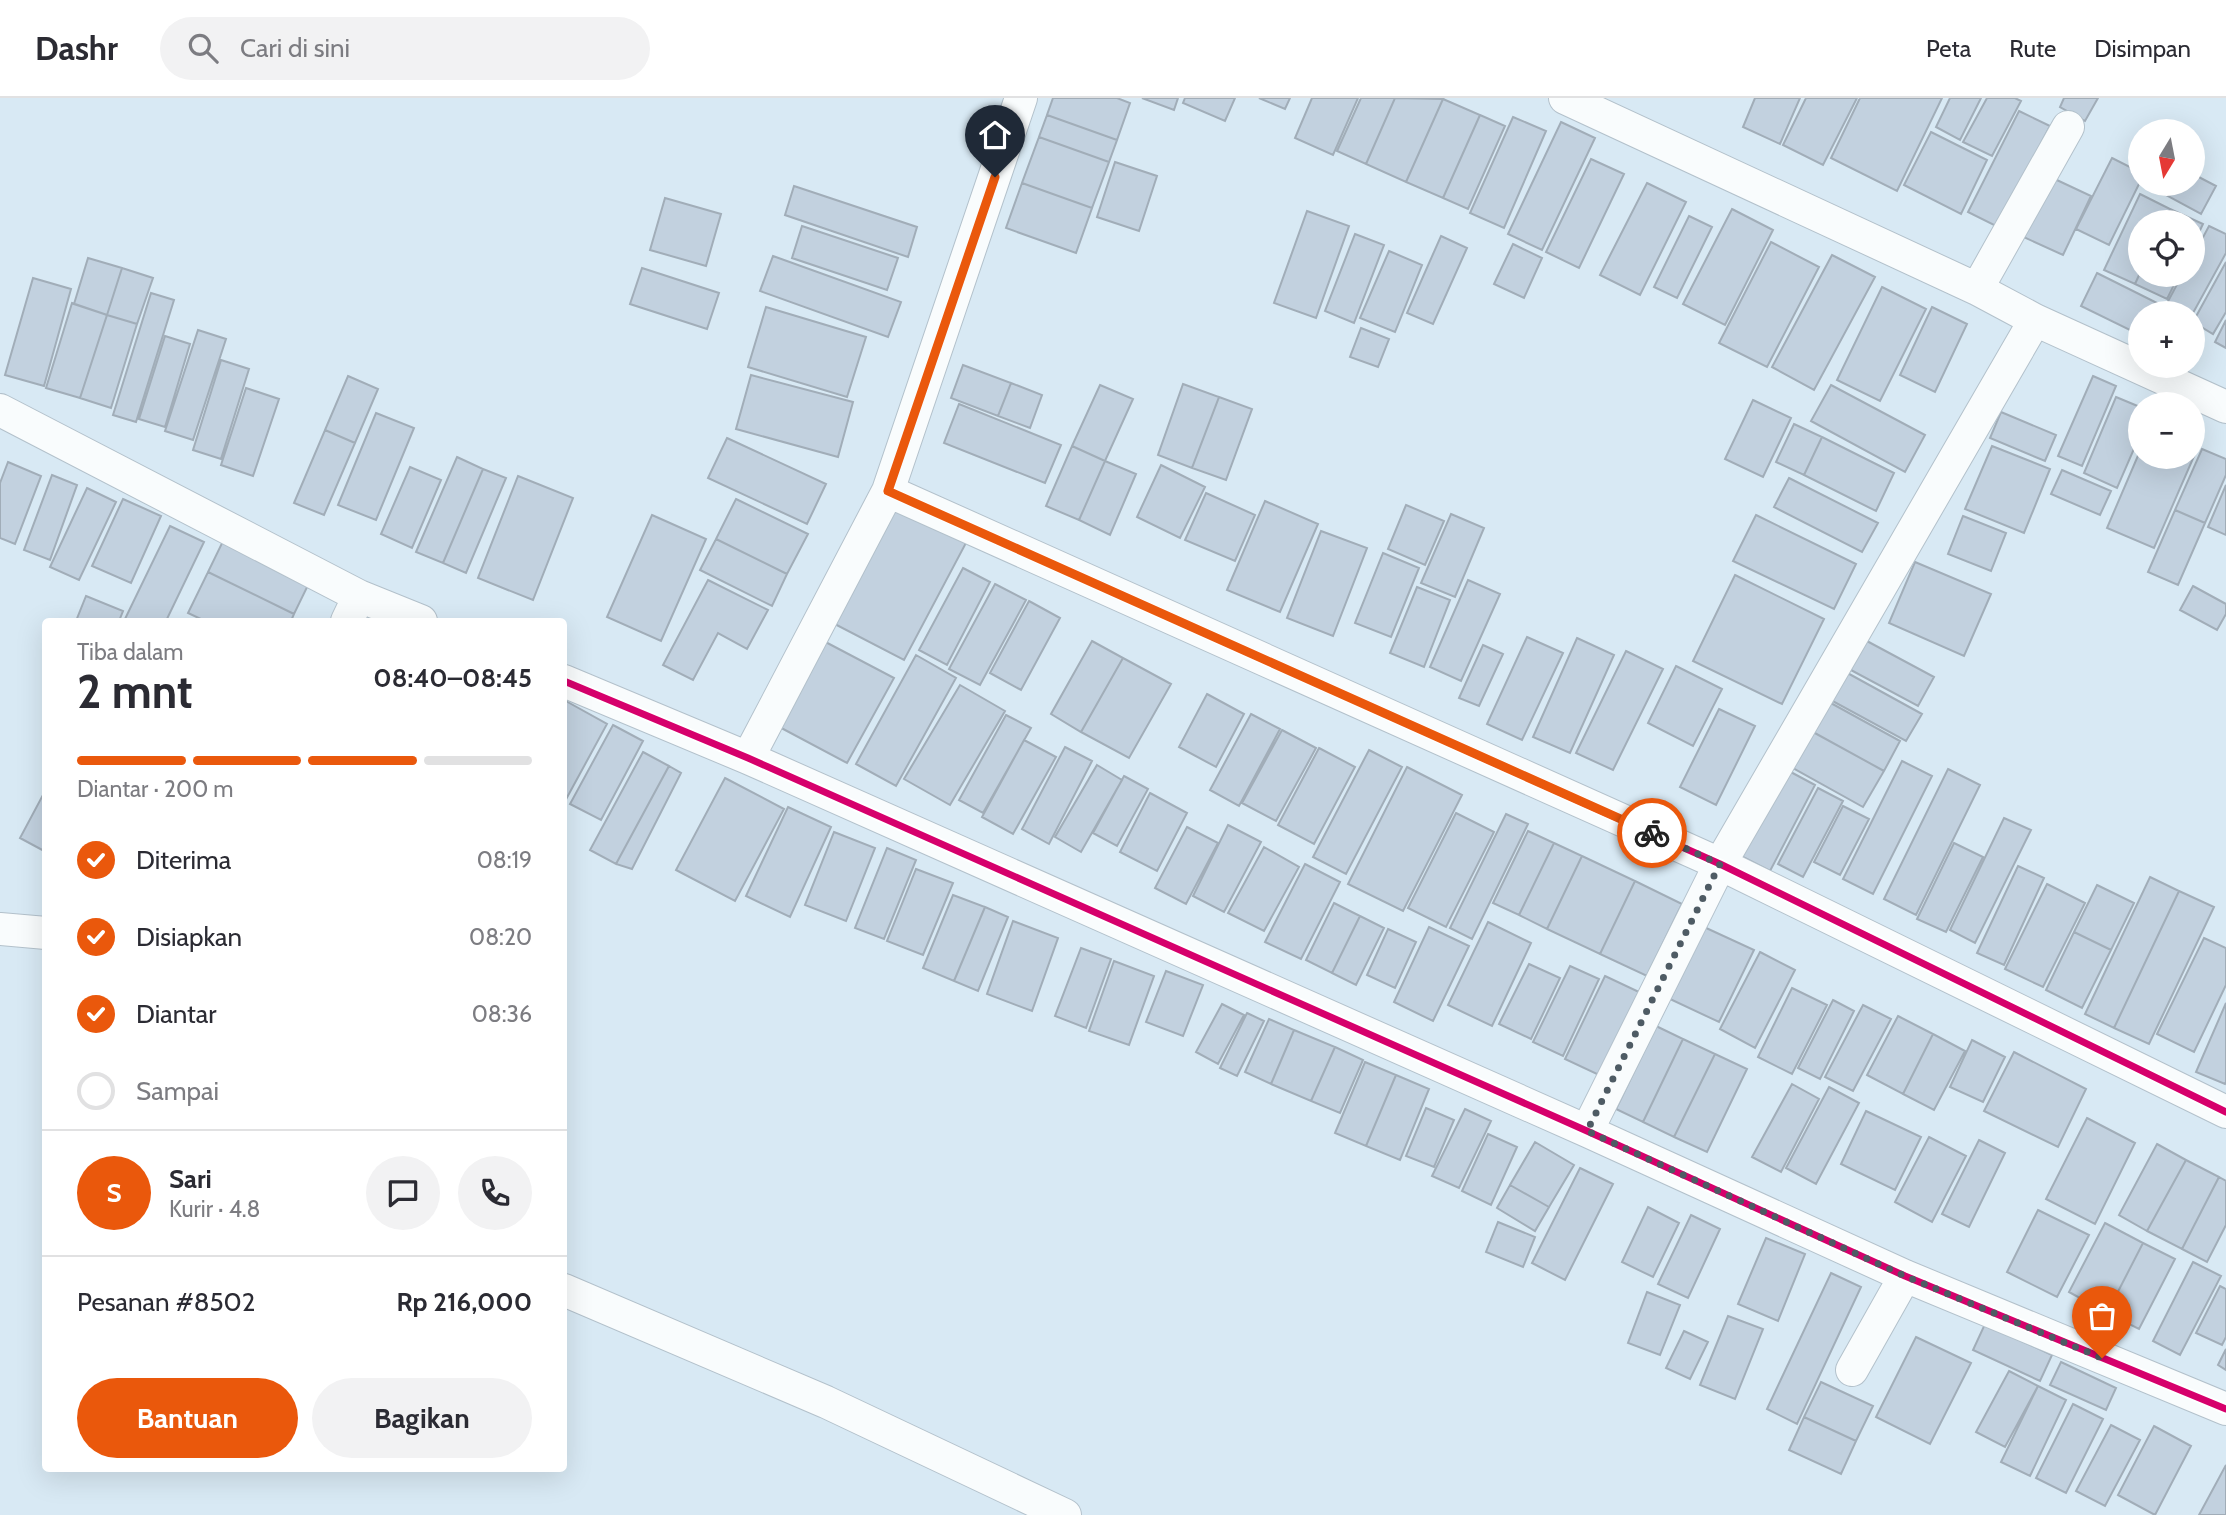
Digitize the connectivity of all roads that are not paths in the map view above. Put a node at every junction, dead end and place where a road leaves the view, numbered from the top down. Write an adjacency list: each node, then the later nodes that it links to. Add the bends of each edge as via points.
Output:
1 (1021, 98): 8 (street)
2 (1565, 98): 4 (street)
3 (2068, 127): 4 (street)
4 (1977, 289): 5 (street)
5 (2035, 320): 6 (street); 13 (street)
6 (2226, 407)
7 (0, 410): 9 (street)
8 (888, 491): 12 (street); 13 (street)
9 (353, 609): 10 (street)
10 (404, 618)
11 (567, 682): 12 (street)
12 (748, 758): 17 (street)
13 (1720, 864): 16 (street); 17 (street)
14 (0, 929): 15 (street)
15 (42, 933)
16 (2226, 1112)
17 (1587, 1131): 18 (street)
18 (1905, 1276): 20 (street); 21 (street)
19 (567, 1291): 22 (street, via 826,1402)
20 (1852, 1370)
21 (2226, 1409)
22 (1065, 1515)

